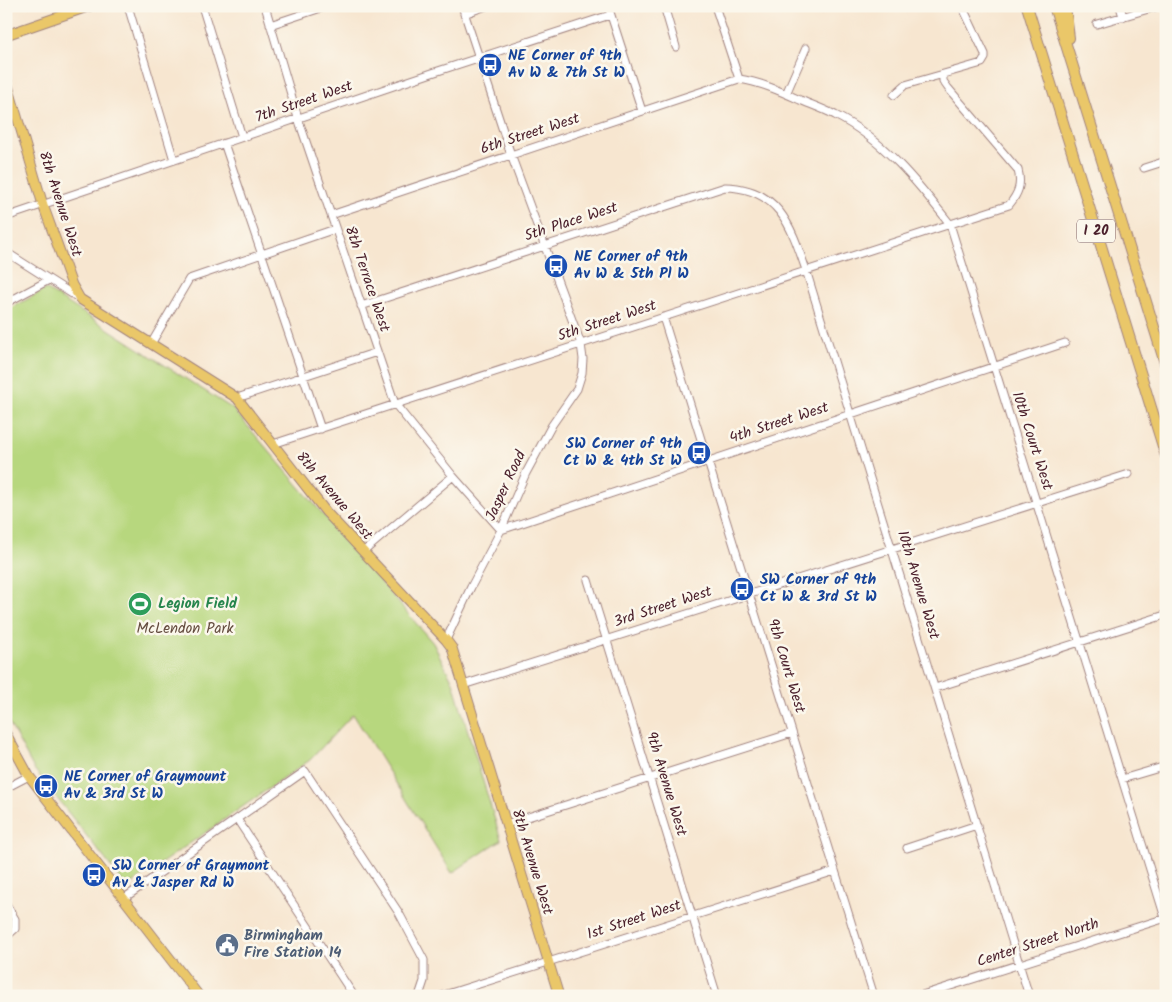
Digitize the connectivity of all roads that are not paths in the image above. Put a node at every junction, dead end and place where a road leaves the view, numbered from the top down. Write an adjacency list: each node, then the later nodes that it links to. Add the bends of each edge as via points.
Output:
1 (90, 6): 22 (main road)
2 (128, 6): 37 (street)
3 (202, 6): 34 (street)
4 (265, 6): 21 (street, 8th Terrace West)
5 (327, 6): 21 (street)
6 (462, 6): 17 (street)
7 (486, 6): 17 (street)
8 (608, 6): 18 (street)
9 (664, 6): 23 (street)
10 (715, 6): 28 (street)
11 (962, 6): 26 (street, via 985,58 982,63)
12 (1026, 6): 67 (highway, I 20)
13 (1054, 6): 29 (highway, I 20)
14 (1065, 6): 29 (highway)
15 (1120, 6): 19 (street)
16 (1158, 6): 19 (street)
17 (464, 14): 25 (street)
18 (610, 15): 25 (street, 7th Street West); 32 (street)
19 (1123, 16): 20 (street)
20 (1097, 24)
21 (270, 25): 33 (street, 8th Terrace West)
22 (6, 35)
23 (676, 47)
24 (806, 48): 30 (street)
25 (478, 58): 33 (street, 7th Street West); 36 (street)
26 (944, 75): 31 (street, via 905,85); 44 (street, 5th Street West, via 943,81 948,88 1018,170 1020,178 1018,193 1009,205)
27 (6, 79): 40 (main road, 8th Avenue West)
28 (739, 79): 30 (street, 10th Court West); 32 (street, 6th Street West)
29 (1078, 86): 59 (highway, I 20)
30 (786, 94): 44 (street, 10th Court West, via 861,130 919,184)
31 (894, 95)
32 (642, 112): 36 (street, 6th Street West)
33 (298, 118): 34 (street, 7th Street West); 41 (street, 8th Terrace West)
34 (242, 137): 35 (street, 7th Street West)
35 (224, 143): 37 (street, 7th Street West); 48 (street)
36 (511, 155): 41 (street, 6th Street West); 46 (street)
37 (174, 160): 40 (street, 7th Street West)
38 (1166, 161): 39 (street)
39 (1144, 168)
40 (43, 205): 43 (street, 7th Street West); 51 (main road, 8th Avenue West)
41 (330, 215): 45 (street, 8th Terrace West)
42 (784, 216): 46 (street, 5th Place West, via 754,192 725,187); 49 (street, 10th Avenue West, via 793,231)
43 (6, 217)
44 (950, 224): 49 (street, 5th Street West); 60 (street, 10th Court West)
45 (335, 229): 48 (street); 53 (street, 8th Terrace West)
46 (544, 246): 53 (street, 5th Place West); 57 (street)
47 (6, 252): 50 (street)
48 (262, 254): 56 (street, via 189,279); 61 (street)
49 (806, 270): 54 (street, 5th Street West); 64 (street, 10th Avenue West)
50 (49, 280): 51 (street); 52 (street)
51 (80, 299): 56 (main road, 8th Avenue West)
52 (6, 303)
53 (361, 306): 58 (street, 8th Terrace West)
54 (663, 317): 57 (street, 5th Street West); 68 (street, 9th Court West)
55 (1065, 343): 60 (street, 4th Street West)
56 (151, 344): 62 (main road, 8th Avenue West)
57 (581, 344): 63 (street, 5th Street West); 72 (street, Jasper Road, via 582,373 576,389 552,424)
58 (377, 352): 61 (street); 63 (street, 8th Terrace West)
59 (1166, 366)
60 (994, 367): 64 (street, 4th Street West); 71 (street, 10th Court West)
61 (303, 376): 62 (street); 65 (street)
62 (237, 398): 66 (main road, 8th Avenue West)
63 (395, 404): 65 (street, 5th Street West); 70 (street, 8th Terrace West)
64 (850, 414): 68 (street, 4th Street West); 73 (street, 10th Avenue West)
65 (321, 429): 66 (street, 5th Street West)
66 (273, 444): 74 (main road, 8th Avenue West, via 326,512)
67 (1166, 456)
68 (708, 461): 72 (street, 4th Street West); 76 (street, 9th Court West)
69 (1129, 474): 71 (street, 3rd Street West)
70 (454, 476): 72 (street, 8th Terrace West); 74 (street)
71 (1037, 503): 73 (street, 3rd Street West); 80 (street, 10th Court West)
72 (501, 530): 78 (street, Jasper Road)
73 (892, 549): 76 (street, 3rd Street West); 82 (street, 10th Avenue West)
74 (363, 552): 78 (main road, 8th Avenue West)
75 (588, 580): 79 (street, 9th Avenue West)
76 (749, 594): 79 (street, 3rd Street West); 83 (street, 9th Court West)
77 (1165, 615): 80 (street)
78 (446, 640): 81 (main road, 8th Avenue West, via 452,648)
79 (606, 640): 81 (street, 3rd Street West); 87 (street, 9th Avenue West)
80 (1080, 642): 82 (street); 88 (street, 10th Court West)
81 (463, 685): 91 (main road, 8th Avenue West)
82 (935, 688): 92 (street, 10th Avenue West)
83 (792, 733): 87 (street); 94 (street, 9th Court West)
84 (6, 734): 86 (main road)
85 (1166, 766): 88 (street)
86 (28, 776): 89 (street); 95 (main road)
87 (650, 778): 91 (street); 97 (street, 9th Avenue West)
88 (1122, 779): 98 (street, 10th Court West)
89 (6, 788)
90 (238, 819): 95 (street); 103 (street); 104 (street, via 305,771 399,913 424,960 424,981)
91 (506, 824): 100 (main road, 8th Avenue West)
92 (977, 826): 93 (street); 101 (street, 10th Avenue West)
93 (907, 848)
94 (835, 871): 97 (street, 1st Street West); 108 (street, 9th Court West)
95 (123, 899): 102 (main road)
96 (6, 904): 99 (street, via 15,919 15,929)
97 (693, 916): 100 (street, 1st Street West); 107 (street, 9th Avenue West)
98 (1165, 919): 101 (street, Center Street North)
99 (6, 937)
100 (548, 962): 105 (street, 1st Street West); 106 (main road, 8th Avenue West)
101 (1019, 964): 109 (street, Center Street North); 110 (street, 10th Avenue West)
102 (199, 996)
103 (354, 996)
104 (419, 996)
105 (441, 996)
106 (559, 996)
107 (717, 996)
108 (874, 996)
109 (919, 996)
110 (1029, 996)

